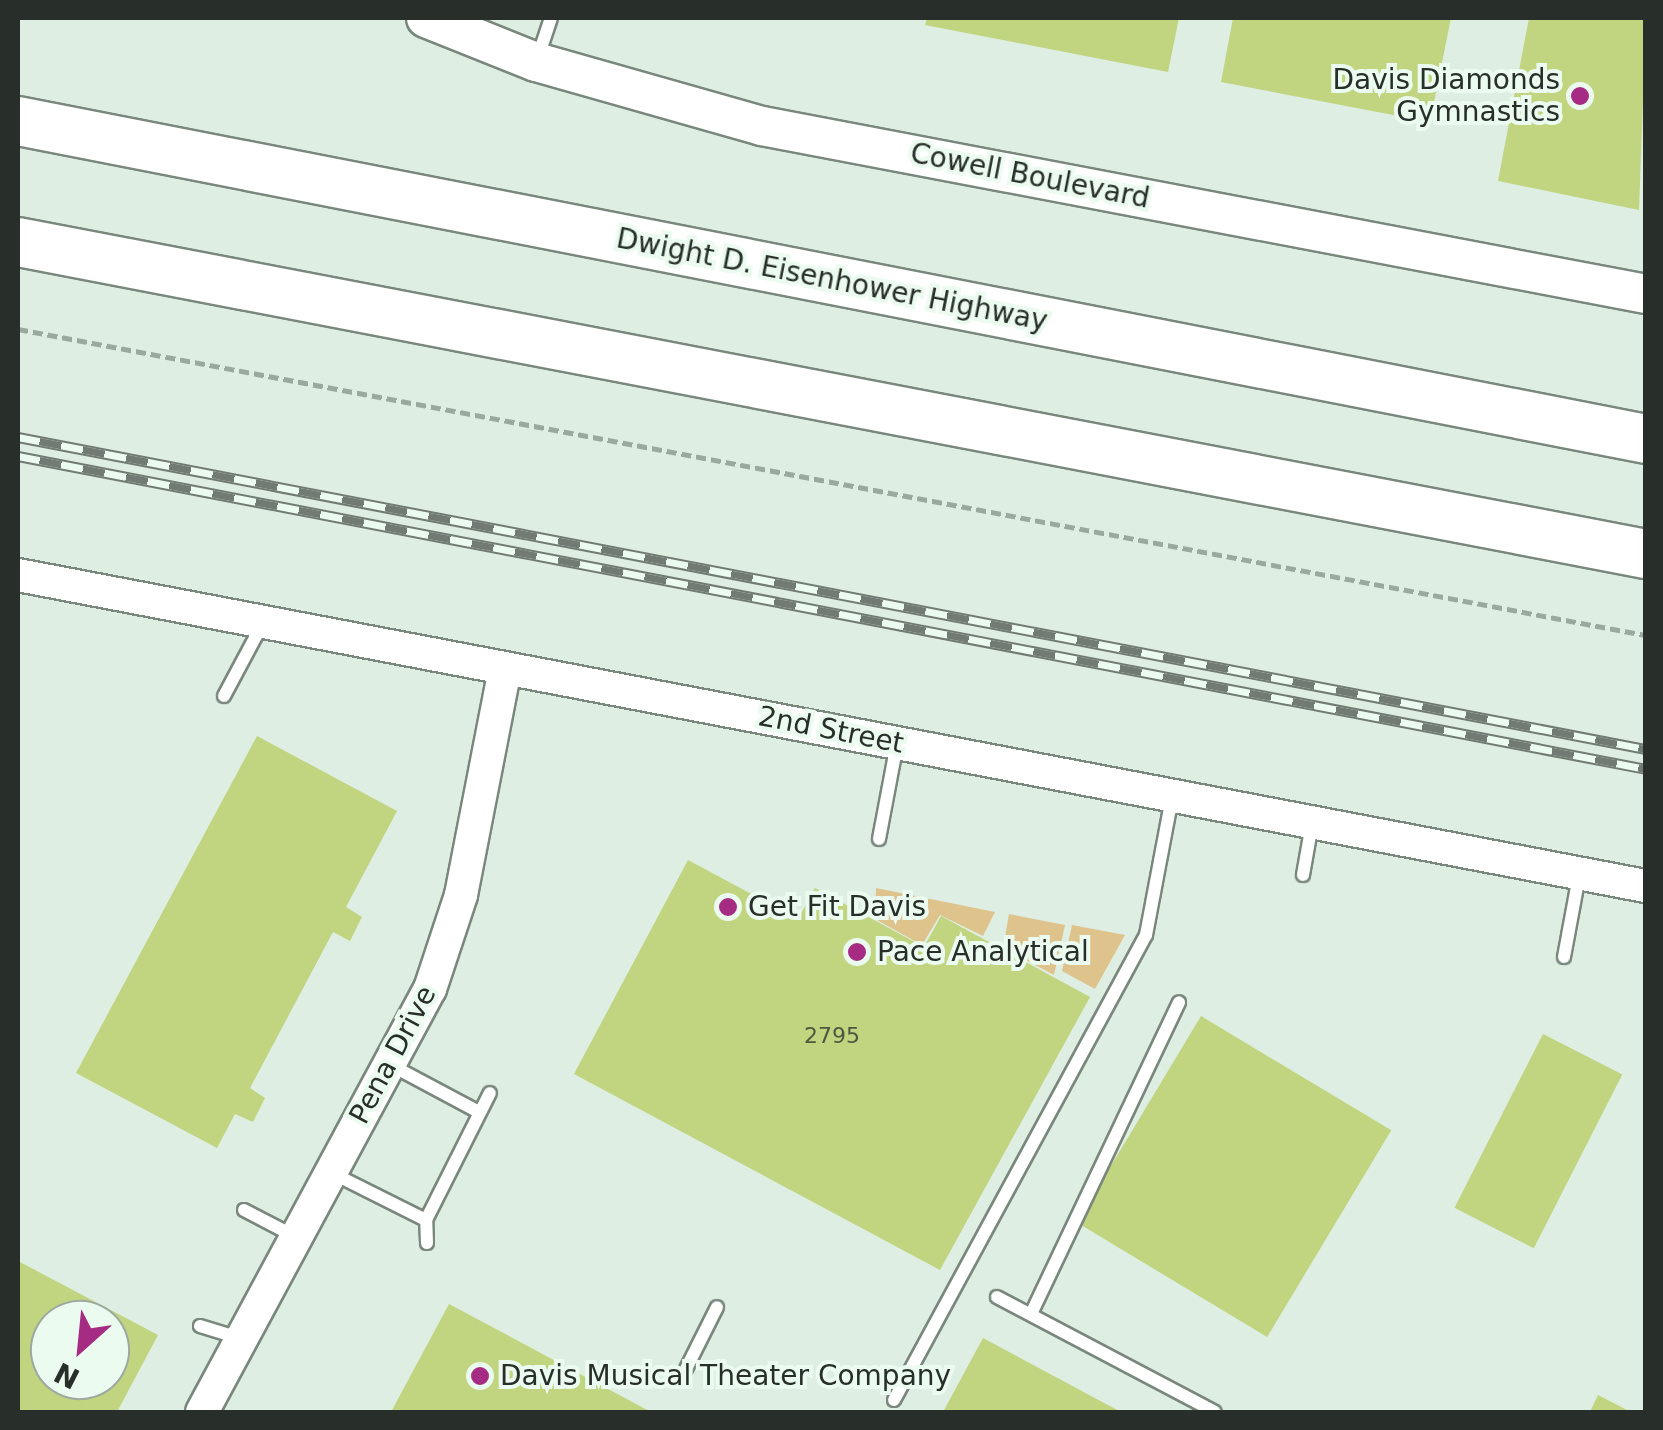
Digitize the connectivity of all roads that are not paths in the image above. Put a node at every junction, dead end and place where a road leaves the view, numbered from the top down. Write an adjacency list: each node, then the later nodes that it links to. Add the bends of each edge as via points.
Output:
1 (426, 18): 3 (main road, Cowell Boulevard)
2 (551, 18): 3 (lane)
3 (536, 62): 6 (main road, Cowell Boulevard, via 762,126)
4 (18, 121): 7 (highway, Dwight D. Eisenhower Highway)
5 (18, 242): 8 (highway)
6 (1646, 294)
7 (1646, 438)
8 (1646, 554)
9 (18, 575): 10 (street, 2nd Street)
10 (263, 622): 11 (street, 2nd Street); 12 (lane)
11 (505, 669): 13 (street, 2nd Street); 22 (street, Pena Drive, via 461,895 430,989)
12 (224, 696)
13 (898, 743): 14 (street, 2nd Street); 16 (lane)
14 (1173, 795): 15 (street, 2nd Street); 36 (lane, via 1146,934)
15 (1312, 822): 17 (street, 2nd Street); 18 (lane)
16 (878, 839)
17 (1580, 873): 19 (street, 2nd Street); 20 (lane)
18 (1303, 875)
19 (1646, 886)
20 (1564, 957)
21 (1180, 1002): 32 (lane)
22 (389, 1064): 24 (lane); 25 (street, Pena Drive)
23 (490, 1093): 24 (lane)
24 (479, 1112): 27 (lane)
25 (331, 1172): 27 (lane); 28 (street, Pena Drive)
26 (244, 1210): 28 (lane)
27 (426, 1220): 29 (lane)
28 (296, 1237): 34 (street, Pena Drive)
29 (427, 1243)
30 (997, 1297): 32 (lane)
31 (717, 1307): 35 (lane)
32 (1031, 1314): 38 (lane)
33 (200, 1326): 34 (lane)
34 (241, 1339): 37 (street, Pena Drive)
35 (682, 1378)
36 (894, 1400)
37 (202, 1412)
38 (1215, 1412)

